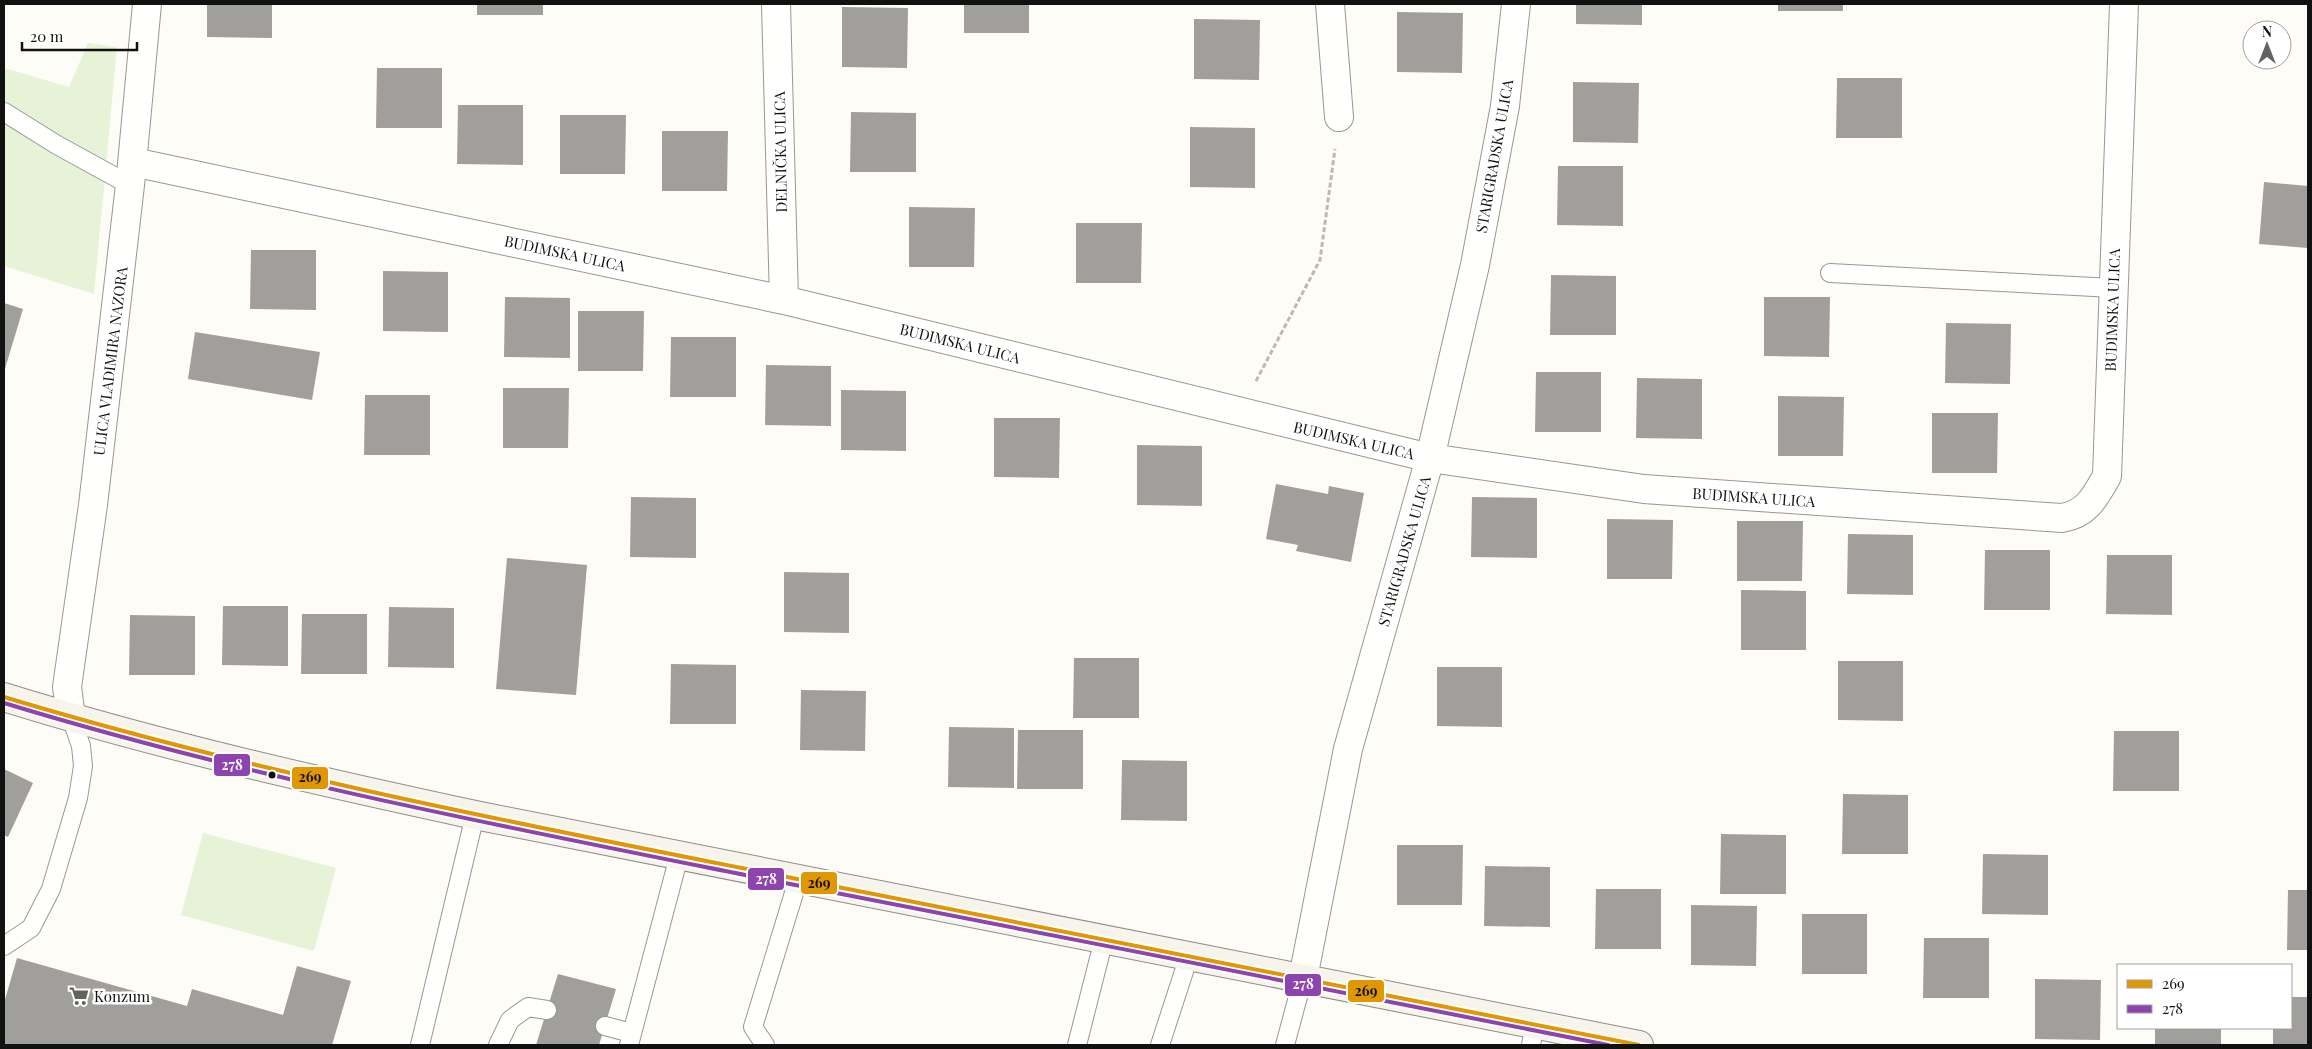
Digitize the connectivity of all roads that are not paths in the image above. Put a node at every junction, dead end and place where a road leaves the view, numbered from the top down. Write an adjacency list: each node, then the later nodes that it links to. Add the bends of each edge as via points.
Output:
1 (147, 4): 8 (street, ULICA VLADIMIRA NAZORA)
2 (776, 4): 11 (street, DELNIČKA ULICA)
3 (1330, 4): 7 (street)
4 (1516, 4): 12 (street, STARIGRADSKA ULICA, via 1505,106 1484,219)
5 (2124, 4): 10 (street, BUDIMSKA ULICA)
6 (4, 112): 8 (lane, via 57,145)
7 (1340, 116)
8 (132, 174): 11 (street, BUDIMSKA ULICA); 14 (street, ULICA VLADIMIRA NAZORA, via 93,505 67,687)
9 (1830, 272): 10 (lane)
10 (2113, 288): 12 (street, BUDIMSKA ULICA, via 2107,476 2094,498 2076,516 2062,518 1644,489)
11 (784, 300): 12 (street, BUDIMSKA ULICA)
12 (1430, 458): 21 (street, STARIGRADSKA ULICA, via 1348,749)
13 (4, 697): 14 (main road)
14 (71, 717): 15 (main road, via 323,782); 19 (lane, via 81,746 83,766 78,798 52,889 31,928)
15 (475, 815): 16 (main road); 26 (lane)
16 (680, 856): 17 (main road); 25 (lane)
17 (798, 880): 18 (main road); 28 (lane, via 753,1027)
18 (1104, 939): 20 (main road); 29 (lane)
19 (4, 946)
20 (1189, 956): 21 (main road); 30 (lane)
21 (1302, 978): 24 (main road); 31 (lane)
22 (547, 1010): 27 (lane, via 528,1007 510,1020)
23 (605, 1026): 25 (lane)
24 (1533, 1035): 32 (main road)
25 (630, 1039)
26 (420, 1045)
27 (498, 1045)
28 (765, 1045)
29 (1077, 1045)
30 (1160, 1045)
31 (1286, 1045)
32 (1639, 1045)

